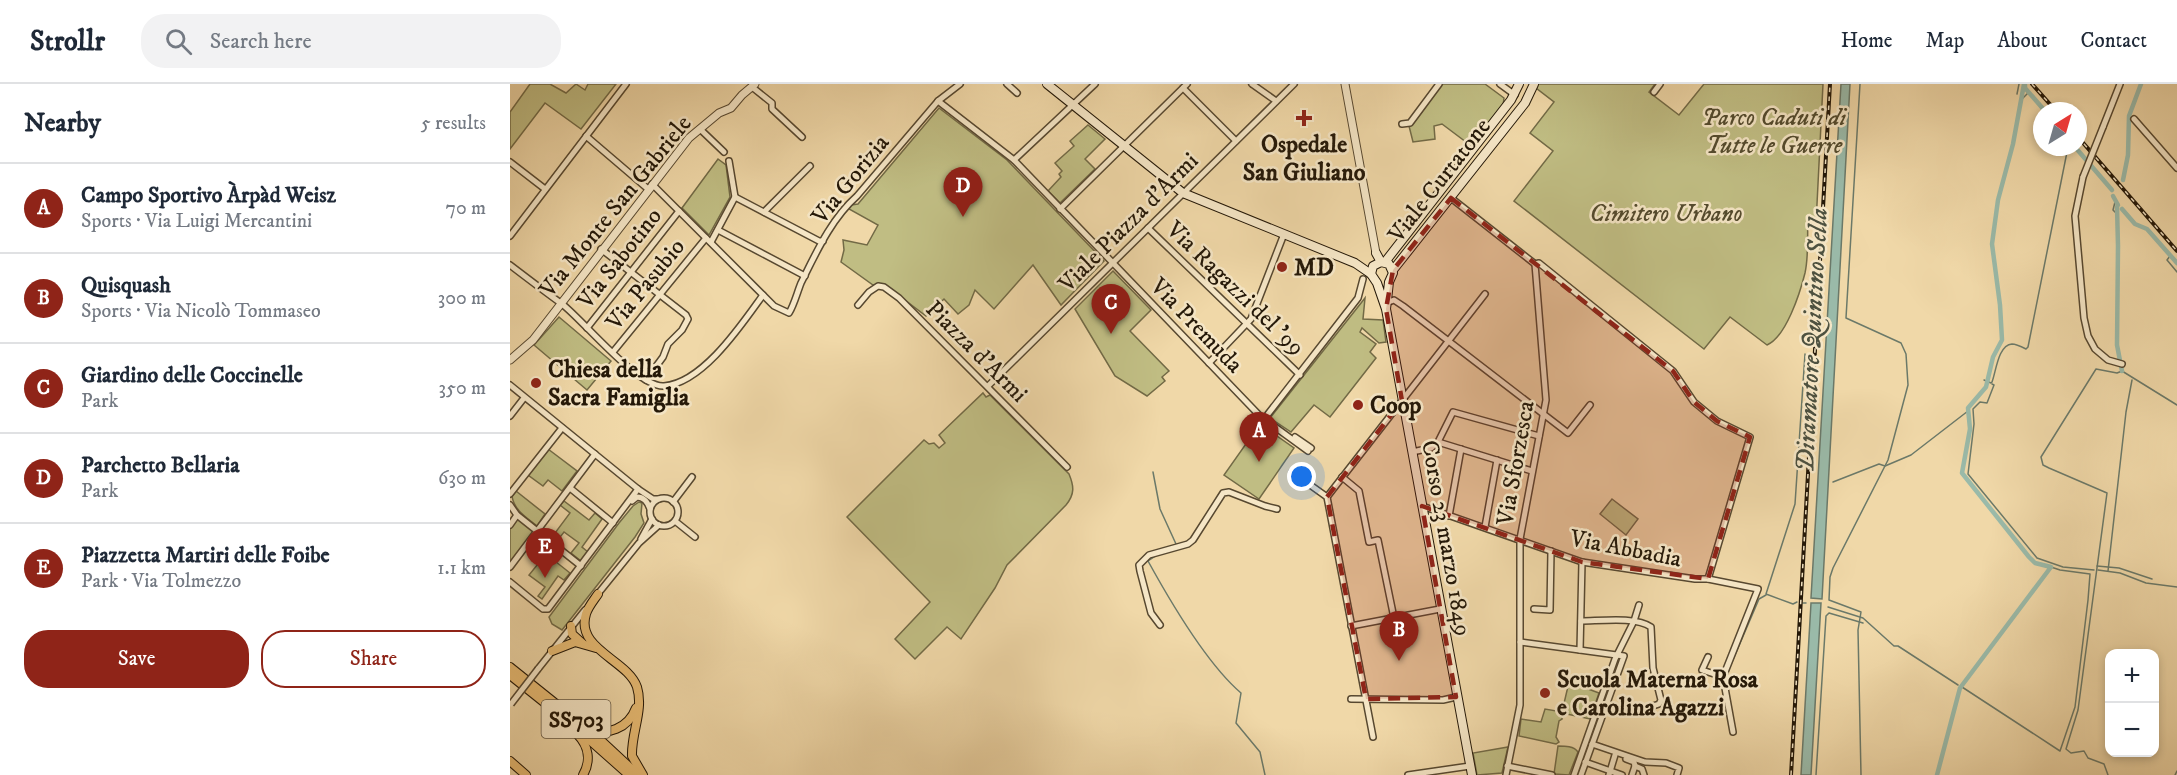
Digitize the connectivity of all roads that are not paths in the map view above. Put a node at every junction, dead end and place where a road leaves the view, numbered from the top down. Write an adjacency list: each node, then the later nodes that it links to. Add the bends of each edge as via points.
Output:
1 (626, 84): 26 (street)
2 (960, 84): 20 (street, Via Gorizia)
3 (1006, 84): 18 (street)
4 (1047, 84): 22 (main road)
5 (1095, 84): 22 (street)
6 (1252, 84): 21 (street)
7 (1294, 84): 21 (street, Viale Piazza d'Armi)
8 (1345, 84): 51 (street)
9 (1439, 84): 24 (street, via 1410,123)
10 (1500, 84): 19 (street)
11 (1519, 84): 19 (main road, Viale Curtatone)
12 (1534, 84): 40 (main road, Viale Curtatone, via 1525,103)
13 (1660, 84): 17 (street)
14 (2120, 84): 73 (street, bridge, via 2083,177 2075,216 2088,336 2108,360)
15 (754, 85): 25 (street, Via Monte San Gabriele, via 731,108); 27 (street, via 772,103 772,109)
16 (1185, 86): 28 (street); 29 (street)
17 (1654, 92)
18 (1017, 93)
19 (1515, 95): 55 (main road, Viale Curtatone)
20 (938, 101): 31 (street, Via Premuda); 49 (street, Via Gorizia, via 844,207)
21 (1276, 101): 28 (street, Viale Piazza d'Armi)
22 (1073, 105): 29 (main road); 31 (street)
23 (2134, 118): 35 (street)
24 (1402, 124)
25 (700, 129): 30 (street); 36 (street, Via Monte San Gabriele)
26 (586, 136): 36 (street); 37 (street)
27 (802, 137)
28 (1236, 141): 38 (street, Viale Piazza d'Armi)
29 (1124, 146): 38 (main road); 41 (street)
30 (724, 153)
31 (1014, 160): 41 (street, Via Premuda)
32 (729, 161): 39 (street)
33 (510, 162): 37 (street)
34 (810, 165): 43 (street)
35 (2177, 168)
36 (650, 187): 42 (street); 50 (street, Via Monte San Gabriele)
37 (545, 189): 47 (street)
38 (1183, 193): 44 (street, Viale Piazza d'Armi); 46 (main road)
39 (735, 197): 43 (street); 45 (street, Via Pasubio)
40 (1451, 198): 53 (street); 56 (main road, Viale Curtatone)
41 (1060, 209): 52 (street, Via Premuda)
42 (679, 211): 48 (street); 57 (street, Via Sabotino)
43 (764, 212): 49 (street)
44 (1148, 228): 52 (street, Viale Piazza d'Armi); 67 (street, Via Ragazzi del '99)
45 (717, 230): 48 (street, Via Pasubio); 58 (street)
46 (1284, 234): 55 (main road); 67 (street)
47 (510, 236)
48 (708, 239): 62 (street, Via Pasubio); 63 (street)
49 (823, 242): 58 (street, Via Gorizia)
50 (602, 249): 57 (street); 64 (street, Via Monte San Gabriele)
51 (1376, 254): 55 (main road)
52 (1112, 264): 72 (street, Via Premuda); 77 (street, Viale Piazza d'Armi)
53 (1534, 264): 82 (street, Via Sforzesca, via 1546,400); 124 (street, via 1539,263 1673,371 1694,402 1717,422 1750,437)
54 (510, 265): 64 (street)
55 (1375, 268): 56 (main road); 60 (main road, Corso 23 marzo 1849); 74 (street, via 1358,298)
56 (1393, 270): 59 (main road, Corso 23 marzo 1849)
57 (631, 272): 62 (street); 68 (street, Via Sabotino)
58 (805, 276): 63 (street, Via Gorizia, via 790,312 778,310)
59 (1389, 282): 60 (main road); 66 (main road, Corso 23 marzo 1849)
60 (1377, 283): 66 (main road, Corso 23 marzo 1849)
61 (1485, 294): 69 (street)
62 (660, 295): 70 (street, Via Pasubio); 75 (street, via 686,315 687,323 668,344)
63 (763, 295): 75 (street, via 724,347 699,370 667,386)
64 (560, 303): 68 (street); 71 (street, Via Monte San Gabriele, via 532,340)
65 (858, 305): 77 (street, Piazza d'Armi, via 874,287 884,287 900,298)
66 (1386, 306): 69 (street, via 1394,300); 79 (main road, Corso 23 marzo 1849)
67 (1248, 323): 72 (street); 74 (street, Via Ragazzi del '99)
68 (587, 328): 70 (street)
69 (1448, 341): 79 (street); 82 (street)
70 (613, 352): 75 (street)
71 (510, 360)
72 (1209, 363): 81 (street, Via Premuda)
73 (2121, 364)
74 (1300, 375): 83 (street)
75 (646, 380)
76 (510, 385): 78 (street)
77 (988, 386): 92 (street, Piazza d'Armi)
78 (524, 398): 84 (street); 85 (street)
79 (1402, 401): 89 (main road, Corso 23 marzo 1849); 96 (street)
80 (1590, 405): 82 (street, via 1568,433)
81 (1256, 411): 83 (street, Via Premuda); 83 (street, Via Premuda, via 1310,450 1268,419)
82 (1543, 413): 86 (street, Via Sforzesca)
83 (1268, 414)
84 (510, 416)
85 (562, 428): 90 (street); 99 (street)
86 (1539, 435): 87 (street, via 1453,412); 93 (street, Via Sforzesca)
87 (1438, 442): 88 (street); 89 (street, via 1431,448)
88 (1461, 449): 91 (street); 109 (street)
89 (1412, 452): 104 (main road, Corso 23 marzo 1849)
90 (595, 454): 97 (street); 98 (street)
91 (1497, 460): 93 (street); 115 (street)
92 (1067, 467)
93 (1532, 471): 118 (street, Via Sforzesca)
94 (1292, 472): 100 (street)
95 (692, 477): 102 (street)
96 (1342, 477): 100 (street); 130 (street, via 1359,491 1369,542 1378,540)
97 (570, 488): 112 (street); 116 (street)
98 (638, 489): 101 (street); 105 (street)
99 (510, 494)
100 (1327, 496): 135 (street)
101 (659, 499): 102 (street); 107 (street)
102 (674, 502): 111 (street, via 678,513)
103 (510, 506): 108 (street)
104 (1422, 506): 109 (street, Via Abbadia); 128 (main road, Corso 23 marzo 1849)
105 (626, 507): 107 (street, via 639,497); 112 (street)
106 (1277, 508): 134 (street, via 1223,493 1193,540 1149,555 1139,565 1151,614)
107 (650, 509): 110 (street)
108 (518, 515): 113 (street); 116 (street)
109 (1449, 516): 115 (street, Via Abbadia)
110 (652, 519): 114 (street); 119 (street)
111 (675, 521): 114 (street, via 668,526); 117 (street)
112 (613, 523): 122 (street)
113 (510, 525)
114 (659, 525): 119 (street)
115 (1485, 527): 118 (street, Via Abbadia)
116 (538, 531): 122 (street); 123 (street)
117 (695, 537)
118 (1520, 539): 120 (street, Via Abbadia); 136 (street, Via Sforzesca)
119 (639, 543): 126 (street)
120 (1551, 551): 121 (street, Via Abbadia); 129 (street, via 1550,610)
121 (1582, 562): 124 (street, Via Abbadia); 131 (street)
122 (581, 566): 125 (street, via 546,610)
123 (510, 567)
124 (1708, 579): 145 (street, Via Abbadia, via 1758,590)
125 (510, 582)
126 (598, 594): 133 (street); 138 (highway, SS703, via 586,621 589,637)
127 (1639, 605): 132 (street)
128 (1440, 609): 130 (street); 147 (main road, Corso 23 marzo 1849)
129 (1534, 609)
130 (1394, 618): 135 (street)
131 (1581, 621): 132 (street); 139 (street)
132 (1634, 621): 141 (street); 152 (street, via 1651,627 1653,668 1661,700)
133 (571, 626): 137 (highway, via 572,634); 140 (street)
134 (1160, 626)
135 (1351, 626): 150 (street)
136 (1520, 642): 139 (street); 160 (street, Via Sforzesca, via 1520,705)
137 (582, 643): 138 (highway, SS703); 140 (highway)
138 (599, 650): 148 (highway, SS703, via 634,681)
139 (1580, 650): 141 (street)
140 (552, 651): 151 (street, bridge)
141 (1617, 655): 155 (street, via 1624,656); 172 (street)
142 (1708, 657): 145 (street, via 1703,671)
143 (510, 668): 146 (highway, SS703)
144 (510, 675): 146 (highway, SS703)
145 (1723, 677): 153 (street)
146 (530, 687): 148 (highway, SS703, via 555,698 592,728 602,731 625,724 633,716); 164 (highway, SS703, via 584,741 588,759); 165 (highway, SS703); 166 (highway, SS703, via 596,736)
147 (1456, 698): 150 (street); 159 (main road, Corso 23 marzo 1849)
148 (639, 699): 167 (highway, SS703, via 632,756)
149 (1351, 699): 150 (street)
150 (1366, 699): 154 (street)
151 (511, 705)
152 (1653, 706)
153 (1732, 732)
154 (1372, 737)
155 (1591, 745): 156 (street); 157 (street); 177 (street, via 1679,768)
156 (1615, 755): 161 (street, via 1634,762); 162 (street)
157 (1585, 762): 162 (street); 173 (street)
158 (511, 763): 163 (highway)
159 (1470, 766): 168 (street); 169 (main road, Corso 23 marzo 1849)
160 (1507, 766): 170 (street, Via Sforzesca); 171 (street)
161 (1635, 766): 175 (street); 176 (street)
162 (1609, 773): 174 (street)
163 (525, 775)
164 (583, 775)
165 (629, 775)
166 (638, 775)
167 (644, 775)
168 (1408, 775)
169 (1472, 775)
170 (1506, 775)
171 (1552, 775)
172 (1575, 775)
173 (1581, 775)
174 (1622, 775)
175 (1632, 775)
176 (1644, 775)
177 (1677, 775)

